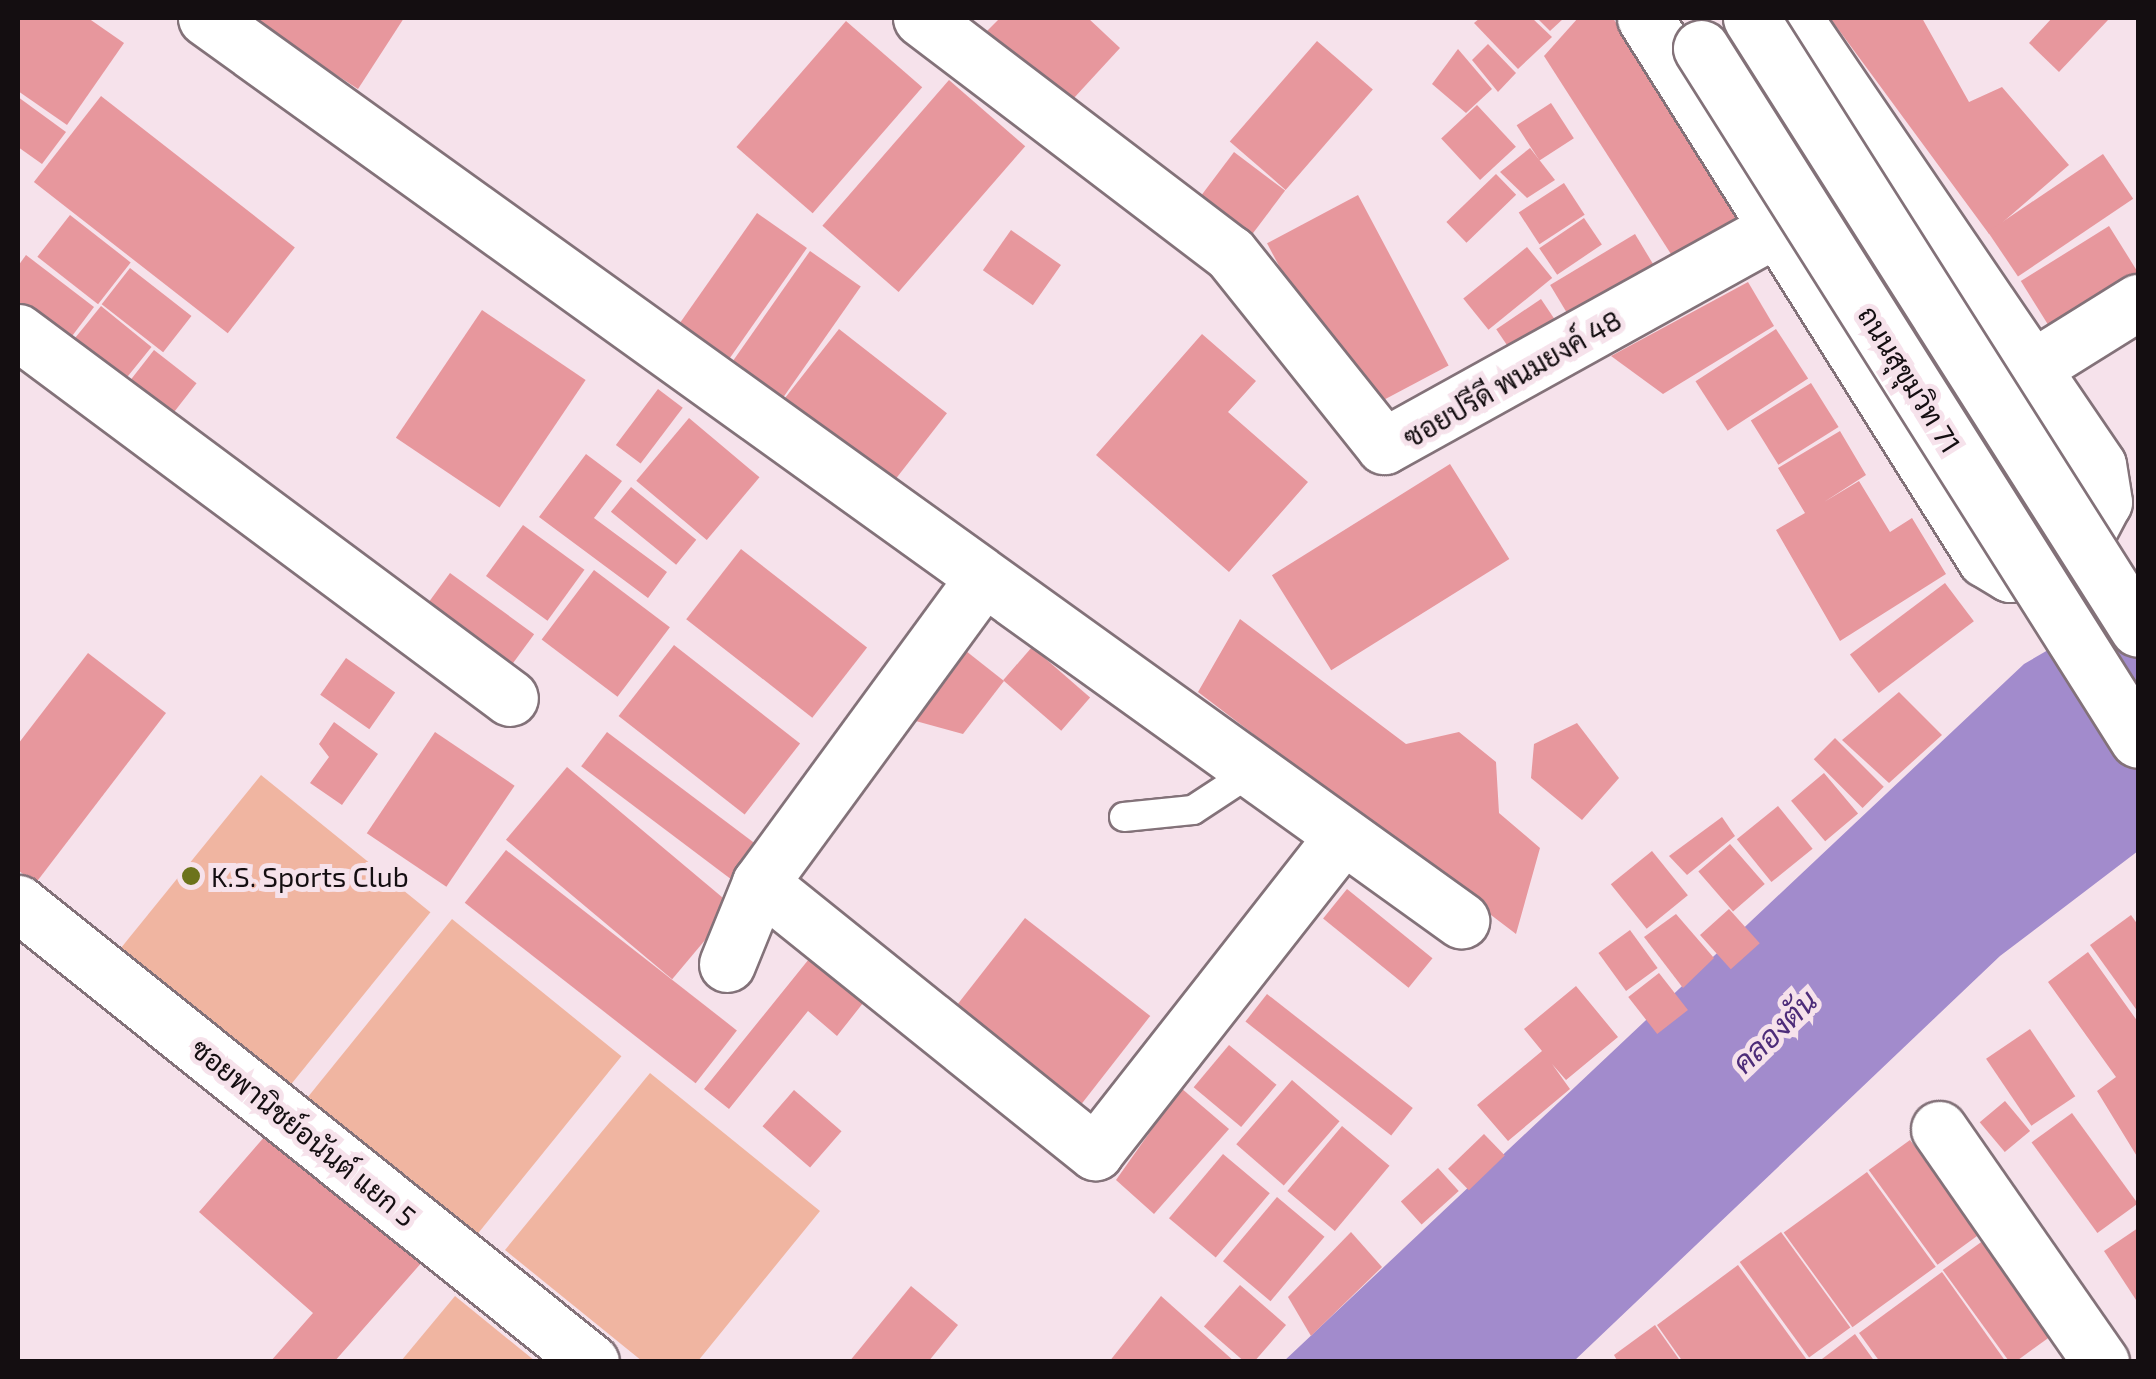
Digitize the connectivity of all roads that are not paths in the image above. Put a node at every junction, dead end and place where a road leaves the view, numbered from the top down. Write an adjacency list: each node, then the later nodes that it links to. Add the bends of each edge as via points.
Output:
1 (206, 18): 11 (street)
2 (920, 18): 7 (street, ซอยปรีดี พนมยงค์ 48, via 1230,253 1384,446)
3 (1645, 18): 7 (street)
4 (1750, 18): 12 (street, bridge)
5 (1794, 18): 10 (street)
6 (1692, 33): 14 (street, ถนนสุขุมวิท 71, bridge)
7 (1776, 228): 10 (street, via 1985,559 2010,574 2085,537 2104,502 2098,464)
8 (2138, 302): 10 (street)
9 (18, 332): 13 (street)
10 (2032, 368)
11 (982, 580): 15 (street); 18 (street)
12 (2138, 629)
13 (510, 698)
14 (2138, 740)
15 (1254, 770): 16 (lane, via 1193,810); 17 (street)
16 (1124, 818)
17 (1341, 838): 18 (street, via 1095,1152); 20 (street)
18 (760, 883): 21 (street)
19 (18, 904): 24 (street, ซอยพานิชย์อนันต์ แยก 5)
20 (1462, 920)
21 (727, 964)
22 (1939, 1129): 23 (street)
23 (2086, 1356)
24 (591, 1362)

